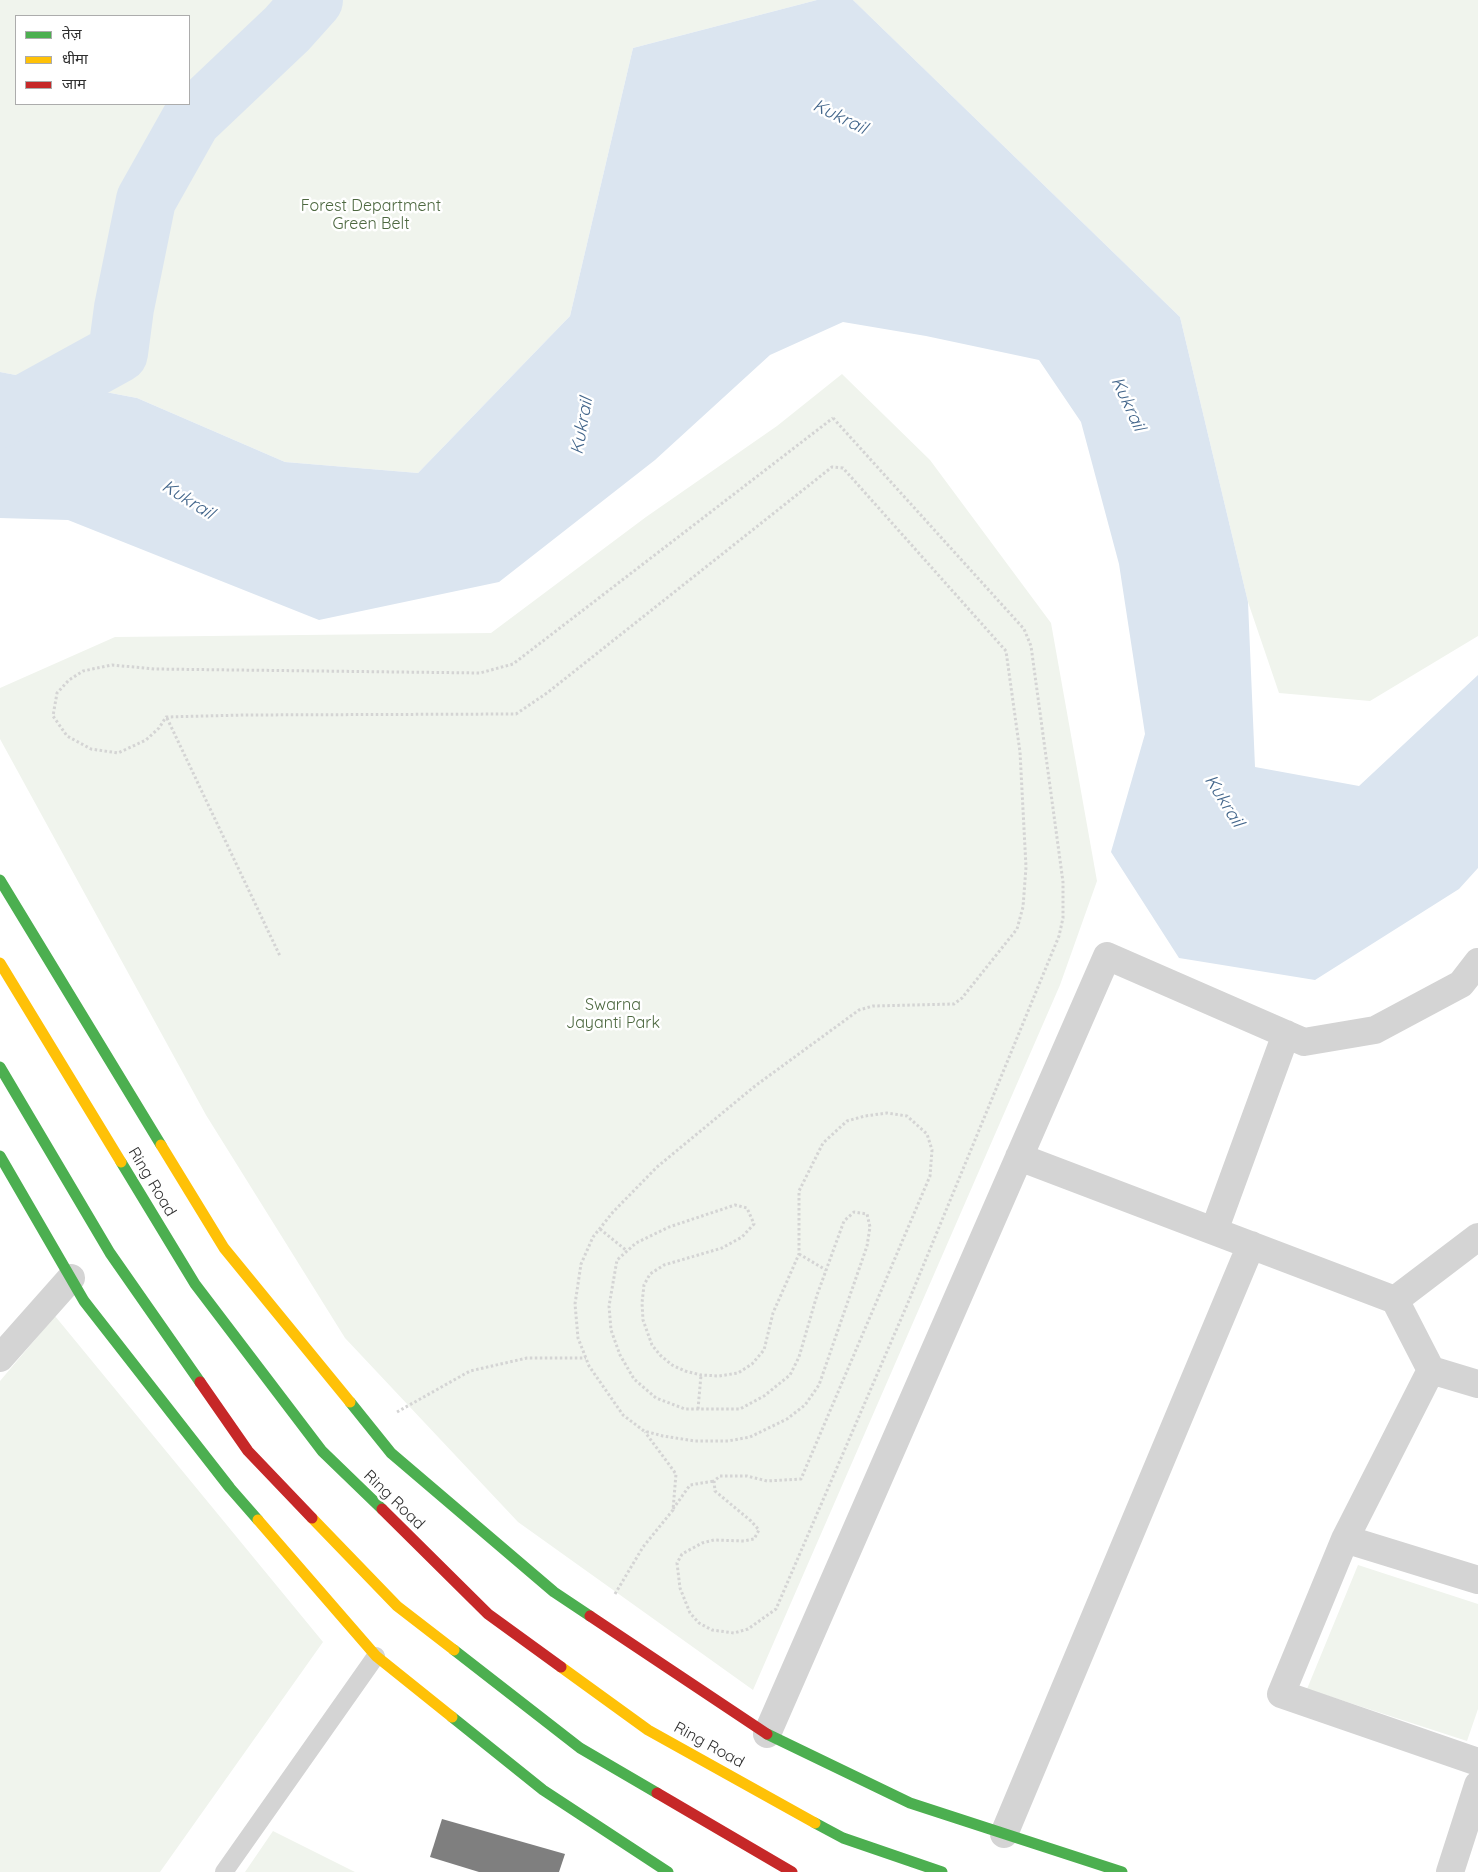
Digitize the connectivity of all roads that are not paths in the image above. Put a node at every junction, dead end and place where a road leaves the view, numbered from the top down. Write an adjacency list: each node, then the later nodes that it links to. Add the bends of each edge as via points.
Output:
1 (0, 880): 19 (main road, via 224,1248 391,1453 547,1586)
2 (0, 962): 26 (main road, Ring Road, via 195,1284 322,1451 488,1614 648,1730 843,1838)
3 (1478, 962): 4 (street, via 1460,984 1376,1030 1304,1042)
4 (1286, 1034): 7 (street, via 1108,956); 8 (street)
5 (0, 1067): 25 (main road, via 110,1253 248,1451 397,1606 580,1748)
6 (0, 1156): 11 (main road)
7 (1019, 1157): 8 (street); 19 (street)
8 (1214, 1231): 10 (street)
9 (1478, 1237): 12 (street)
10 (1251, 1245): 12 (street); 22 (street)
11 (71, 1278): 13 (street); 18 (main road, via 84,1301 230,1488)
12 (1395, 1300): 14 (street)
13 (0, 1358)
14 (1430, 1370): 15 (street); 16 (street)
15 (1478, 1384)
16 (1346, 1539): 17 (street); 20 (street, via 1282,1694)
17 (1478, 1580)
18 (376, 1656): 23 (lane); 24 (main road, via 543,1790)
19 (767, 1734): 22 (main road, via 910,1803)
20 (1478, 1762)
21 (1478, 1784): 28 (street)
22 (1004, 1834): 27 (main road)
23 (224, 1872)
24 (668, 1872)
25 (792, 1872)
26 (942, 1872)
27 (1122, 1872)
28 (1450, 1872)

